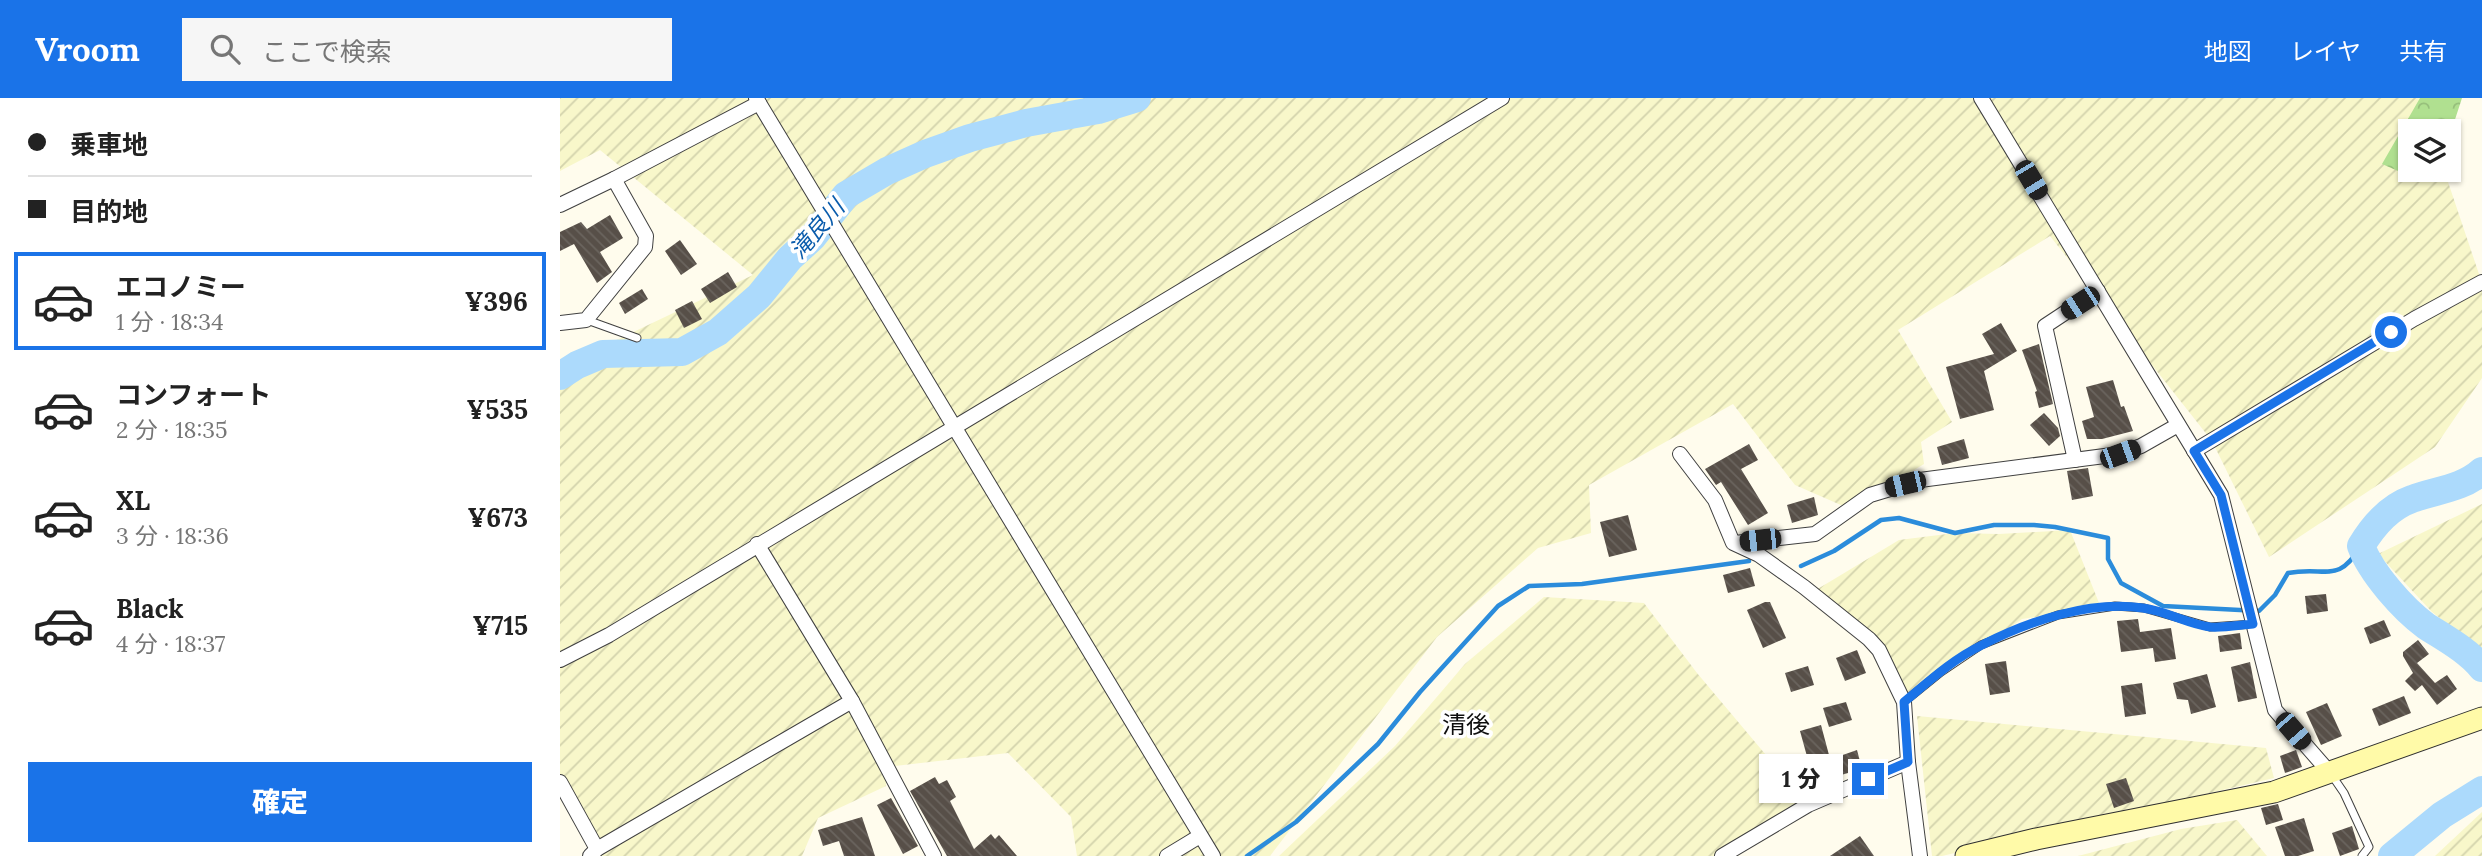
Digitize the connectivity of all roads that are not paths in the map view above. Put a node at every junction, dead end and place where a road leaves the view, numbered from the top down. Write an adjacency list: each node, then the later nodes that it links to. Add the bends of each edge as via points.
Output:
1 (1502, 98): 12 (street)
2 (1981, 98): 7 (street)
3 (758, 101): 4 (street); 12 (street)
4 (614, 180): 5 (street); 8 (street, via 646,236 645,247)
5 (560, 205)
6 (2482, 282): 13 (street)
7 (2098, 291): 11 (street); 15 (street, via 2045,326)
8 (586, 320): 9 (street); 10 (lane)
9 (560, 323)
10 (637, 338)
11 (2178, 425): 13 (street); 15 (street, via 2120,454)
12 (954, 426): 17 (street); 26 (street)
13 (2194, 451): 18 (street, via 2221,495)
14 (1680, 454): 16 (street, via 1715,500)
15 (2076, 460): 16 (street, via 1890,487 1815,534)
16 (1733, 543): 21 (street, via 1759,555 1869,639)
17 (757, 544): 19 (street); 20 (street)
18 (2253, 624): 21 (lane, via 2210,627 2144,608 2115,606 2058,615 1981,645); 24 (street, via 2275,710)
19 (560, 660)
20 (852, 701): 27 (street); 28 (street)
21 (1904, 702): 23 (street)
22 (2482, 718): 24 (street)
23 (1908, 762): 31 (street, via 1808,805); 32 (street)
24 (2330, 773): 33 (street, via 2274,792); 34 (lane, via 2369,847)
25 (560, 782): 27 (street)
26 (1200, 836): 29 (street); 30 (street)
27 (593, 853)
28 (934, 856)
29 (1167, 856)
30 (1213, 856)
31 (1722, 856)
32 (1920, 856)
33 (1966, 856)
34 (2362, 856)

